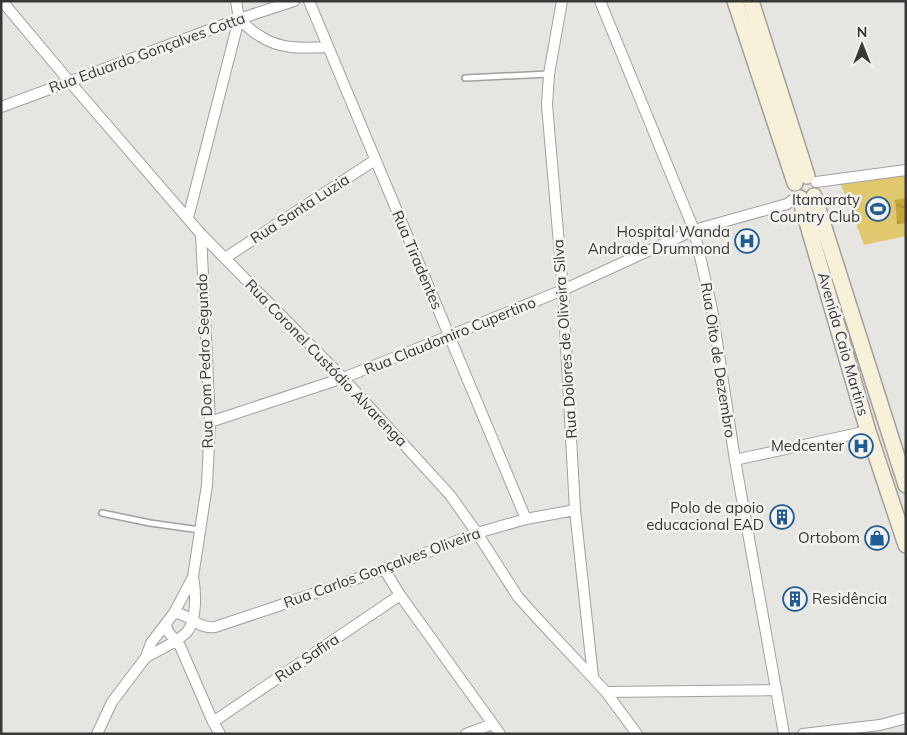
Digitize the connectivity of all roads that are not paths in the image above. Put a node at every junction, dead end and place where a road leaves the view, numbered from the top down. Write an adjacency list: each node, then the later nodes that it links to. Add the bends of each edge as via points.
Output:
1 (2, 1): 13 (street, Rua Coronel Custódio Alvarenga)
2 (236, 1): 9 (street)
3 (294, 1): 9 (street, Rua Eduardo Gonçalves Cotta)
4 (309, 1): 10 (street, Rua Tiradentes)
5 (562, 1): 11 (street, Rua Dolores de Oliveira Silva)
6 (600, 1): 19 (street, Rua Oito de Dezembro)
7 (735, 1): 17 (main road, Avenida Caio Martins)
8 (751, 1): 17 (main road, Avenida Caio Martins)
9 (239, 19): 10 (street, via 260,37 278,44 300,49); 13 (street, Rua Eduardo Gonçalves Cotta); 18 (street)
10 (328, 47): 15 (street, Rua Tiradentes)
11 (549, 74): 12 (lane); 22 (street, Rua Dolores de Oliveira Silva, via 547,105)
12 (465, 78)
13 (69, 81): 14 (street, Rua Eduardo Gonçalves Cotta); 18 (street, Rua Coronel Custódio Alvarenga)
14 (1, 107)
15 (375, 160): 21 (street, Rua Santa Luzia); 23 (street, Rua Tiradentes)
16 (906, 170): 17 (street, Rua Claudomiro Cupertino)
17 (805, 189): 19 (street, Rua Claudomiro Cupertino, via 787,204); 26 (main road, Avenida Caio Martins); 28 (main road, Avenida Caio Martins)
18 (188, 218): 20 (street, Rua Coronel Custódio Alvarenga)
19 (694, 230): 22 (street, Rua Claudomiro Cupertino); 27 (street, Rua Oito de Dezembro, via 712,309)
20 (201, 234): 21 (street, Rua Coronel Custódio Alvarenga); 25 (street, Rua Dom Pedro Segundo)
21 (225, 258): 24 (street, Rua Coronel Custódio Alvarenga)
22 (563, 290): 23 (street, Rua Claudomiro Cupertino); 29 (street, Rua Dolores de Oliveira Silva)
23 (449, 336): 24 (street, Rua Claudomiro Cupertino); 31 (street, Rua Tiradentes)
24 (343, 378): 25 (street, Rua Claudomiro Cupertino); 33 (street, Rua Coronel Custódio Alvarenga, via 450,495)
25 (210, 422): 32 (street, Rua Dom Pedro Segundo)
26 (868, 431): 27 (street); 34 (main road, Avenida Caio Martins)
27 (735, 460): 44 (street, Rua Oito de Dezembro)
28 (906, 484)
29 (575, 510): 31 (street, Rua Carlos Gonçalves Oliveira); 43 (street, Rua Dolores de Oliveira Silva)
30 (102, 512): 32 (lane)
31 (526, 519): 33 (street, Rua Carlos Gonçalves Oliveira)
32 (200, 530): 36 (street, Rua Dom Pedro Segundo)
33 (477, 533): 35 (street, Rua Carlos Gonçalves Oliveira); 43 (street, Rua Coronel Custódio Alvarenga, via 518,597)
34 (906, 545)
35 (384, 569): 37 (street); 39 (street, Rua Carlos Gonçalves Oliveira, via 215,627 201,626)
36 (193, 577): 38 (street, Rua Dom Pedro Segundo); 39 (street, Rua Dom Pedro Segundo, via 196,595)
37 (400, 595): 47 (street, Rua Safira); 48 (street)
38 (174, 613): 39 (street, via 181,613); 40 (street, Rua Dom Pedro Segundo)
39 (192, 620): 41 (street, Rua Dom Pedro Segundo, via 186,632)
40 (166, 624): 41 (street, via 168,633); 42 (street, Rua Dom Pedro Segundo, via 151,643)
41 (176, 639): 42 (street, Rua Dom Pedro Segundo); 47 (street)
42 (146, 657): 50 (street, Rua Dom Pedro Segundo, via 112,702)
43 (593, 677): 45 (street, Rua Coronel Custódio Alvarenga)
44 (775, 690): 45 (street); 55 (street, Rua Oito de Dezembro)
45 (606, 692): 54 (street, Rua Coronel Custódio Alvarenga)
46 (906, 718): 49 (street)
47 (213, 722): 51 (street)
48 (493, 724): 52 (street); 53 (street)
49 (880, 729): 56 (street)
50 (97, 734)
51 (220, 734)
52 (466, 734)
53 (500, 734)
54 (637, 734)
55 (784, 734)
56 (803, 734)

